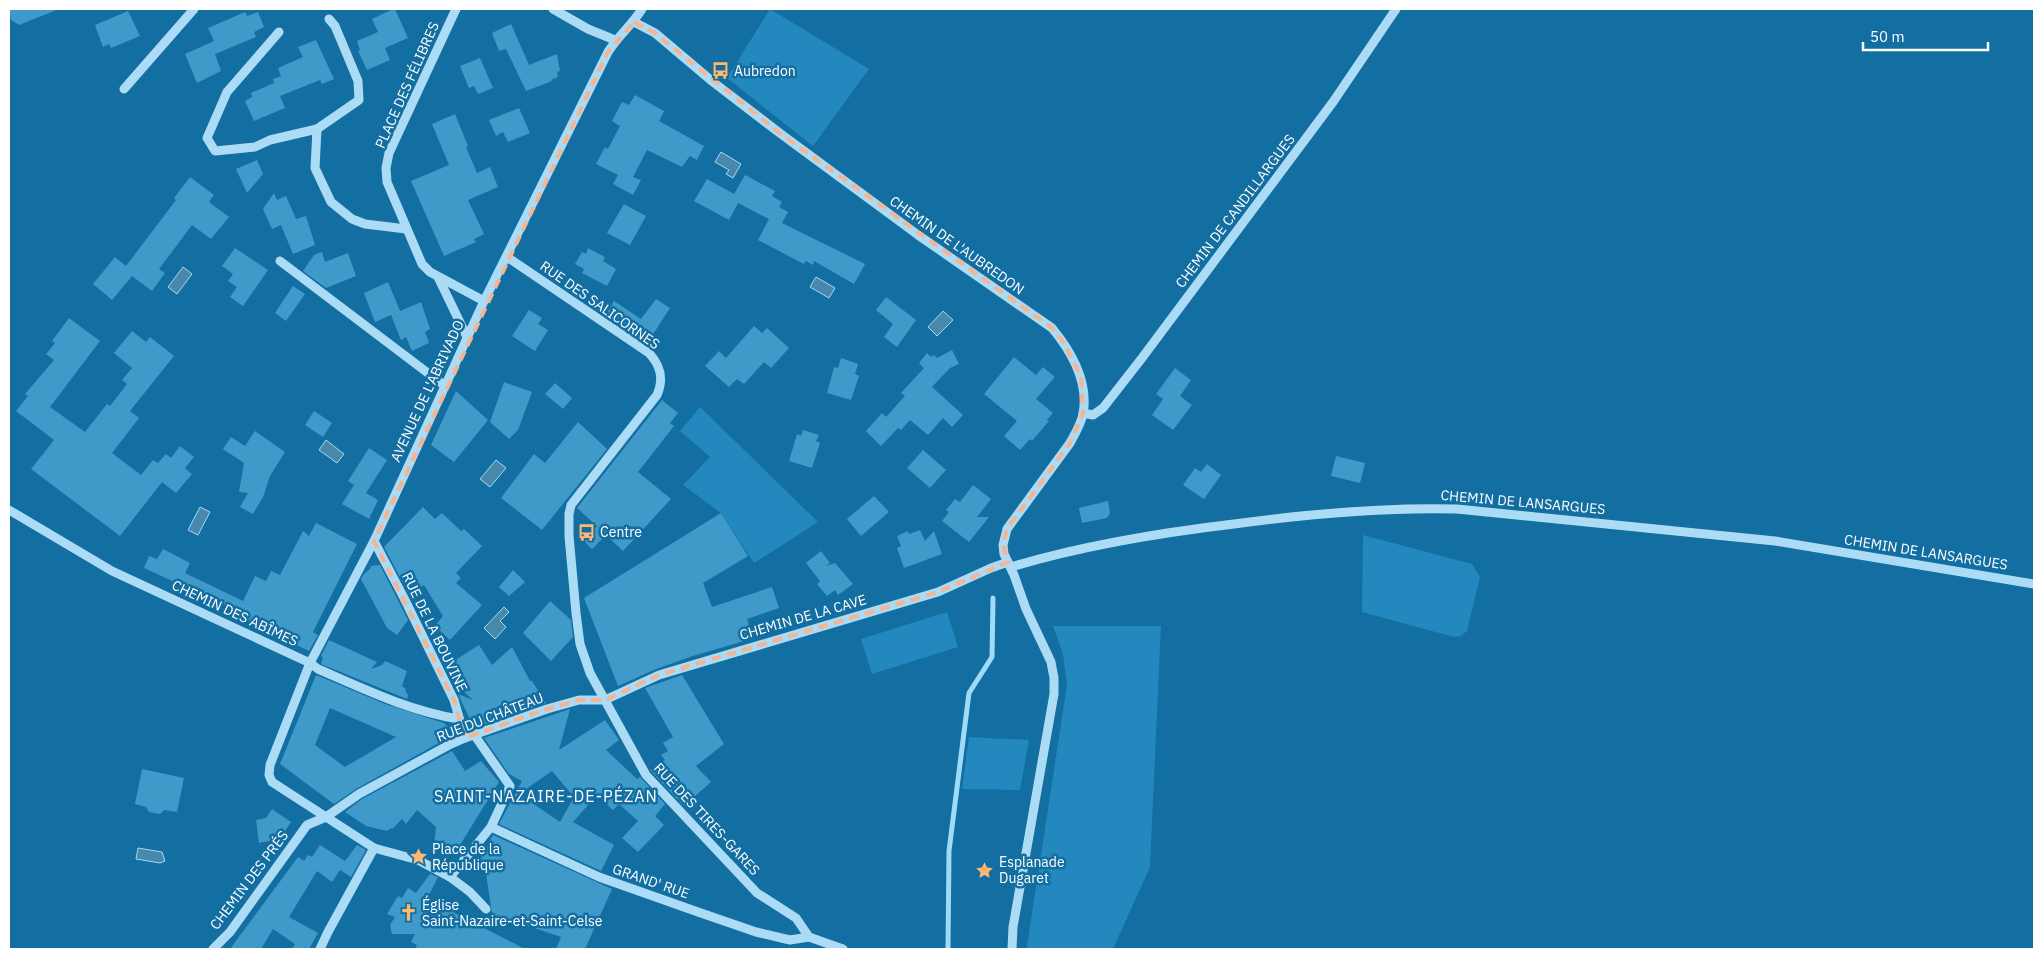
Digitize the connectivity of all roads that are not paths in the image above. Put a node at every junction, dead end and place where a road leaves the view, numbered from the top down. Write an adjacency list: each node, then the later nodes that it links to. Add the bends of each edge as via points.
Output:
1 (194, 9): 10 (street)
2 (456, 9): 12 (street, PLACE DES FÉLIBRES, via 389,153 387,182)
3 (553, 9): 9 (street)
4 (642, 9): 7 (street, AVENUE DE L'ABRIVADO)
5 (1396, 9): 19 (street, CHEMIN DE CANDILLARGUES, via 1334,102 1142,358 1103,408 1093,415)
6 (329, 19): 11 (street, via 358,81 359,100)
7 (634, 22): 9 (street, AVENUE DE L'ABRIVADO); 19 (street, CHEMIN DE L'AUBREDON, via 655,34 713,82 918,235 1052,328 1074,360 1080,377)
8 (279, 32): 11 (street, via 227,92 207,138 215,151 255,147 270,140)
9 (615, 40): 13 (street, AVENUE DE L'ABRIVADO)
10 (124, 89)
11 (317, 129): 12 (street, via 315,168 331,202 352,219 365,224)
12 (406, 229): 15 (street, PLACE DES FÉLIBRES, via 422,264)
13 (507, 257): 16 (street, AVENUE DE L'ABRIVADO); 20 (street, RUE DES SALICORNES, via 649,353 657,361 661,373 657,395)
14 (280, 261): 18 (street)
15 (438, 277): 16 (street, PLACE DES FÉLIBRES); 17 (street, PLACE DES FÉLIBRES)
16 (484, 301): 17 (street, AVENUE DE L'ABRIVADO)
17 (467, 337): 18 (street, AVENUE DE L'ABRIVADO)
18 (445, 386): 22 (street, AVENUE DE L'ABRIVADO)
19 (1083, 413): 23 (street, CHEMIN DE L'AUBREDON, via 1070,443 1007,529 1003,545)
20 (571, 505): 26 (street, RUE DES TIRES-GARES, via 569,536 580,644 590,673)
21 (9, 510): 25 (street, CHEMIN DES ABÎMES, via 112,571)
22 (374, 541): 25 (street, AVENUE DE L'ABRIVADO); 27 (street, RUE DE LA BOUVINE, via 454,700)
23 (1009, 564): 24 (street, CHEMIN DE LANSARGUES, via 1145,535 1292,516 1419,508 1731,535); 26 (street, CHEMIN DE LA CAVE, via 991,568 938,592 659,675); 39 (street, CHEMIN DE L'AUBREDON, via 1051,662 1054,678)
24 (2034, 584)
25 (310, 663): 27 (street, CHEMIN DES ABÎMES, via 318,670 397,703); 30 (street, AVENUE DE L'ABRIVADO, via 269,775 272,782)
26 (606, 700): 28 (street, RUE DU CHÂTEAU, via 580,700 547,709); 35 (street, RUE DES TIRES-GARES, via 646,775 757,893 796,918)
27 (458, 719): 29 (street, RUE DE LA BOUVINE)
28 (475, 736): 29 (street, RUE DU CHÂTEAU); 31 (street, via 510,786)
29 (465, 738): 30 (street, RUE DU CHÂTEAU, via 359,794)
30 (326, 817): 32 (street); 36 (street, CHEMIN DES PRÉS, via 307,825 230,932)
31 (491, 827): 33 (street); 35 (street, GRAND' RUE, via 599,877 671,903 756,932 790,940)
32 (374, 848): 33 (street, via 418,860); 37 (street)
33 (450, 877): 34 (street)
34 (486, 909)
35 (809, 937): 38 (street)
36 (212, 949)
37 (320, 949)
38 (843, 949)
39 (1012, 949)

